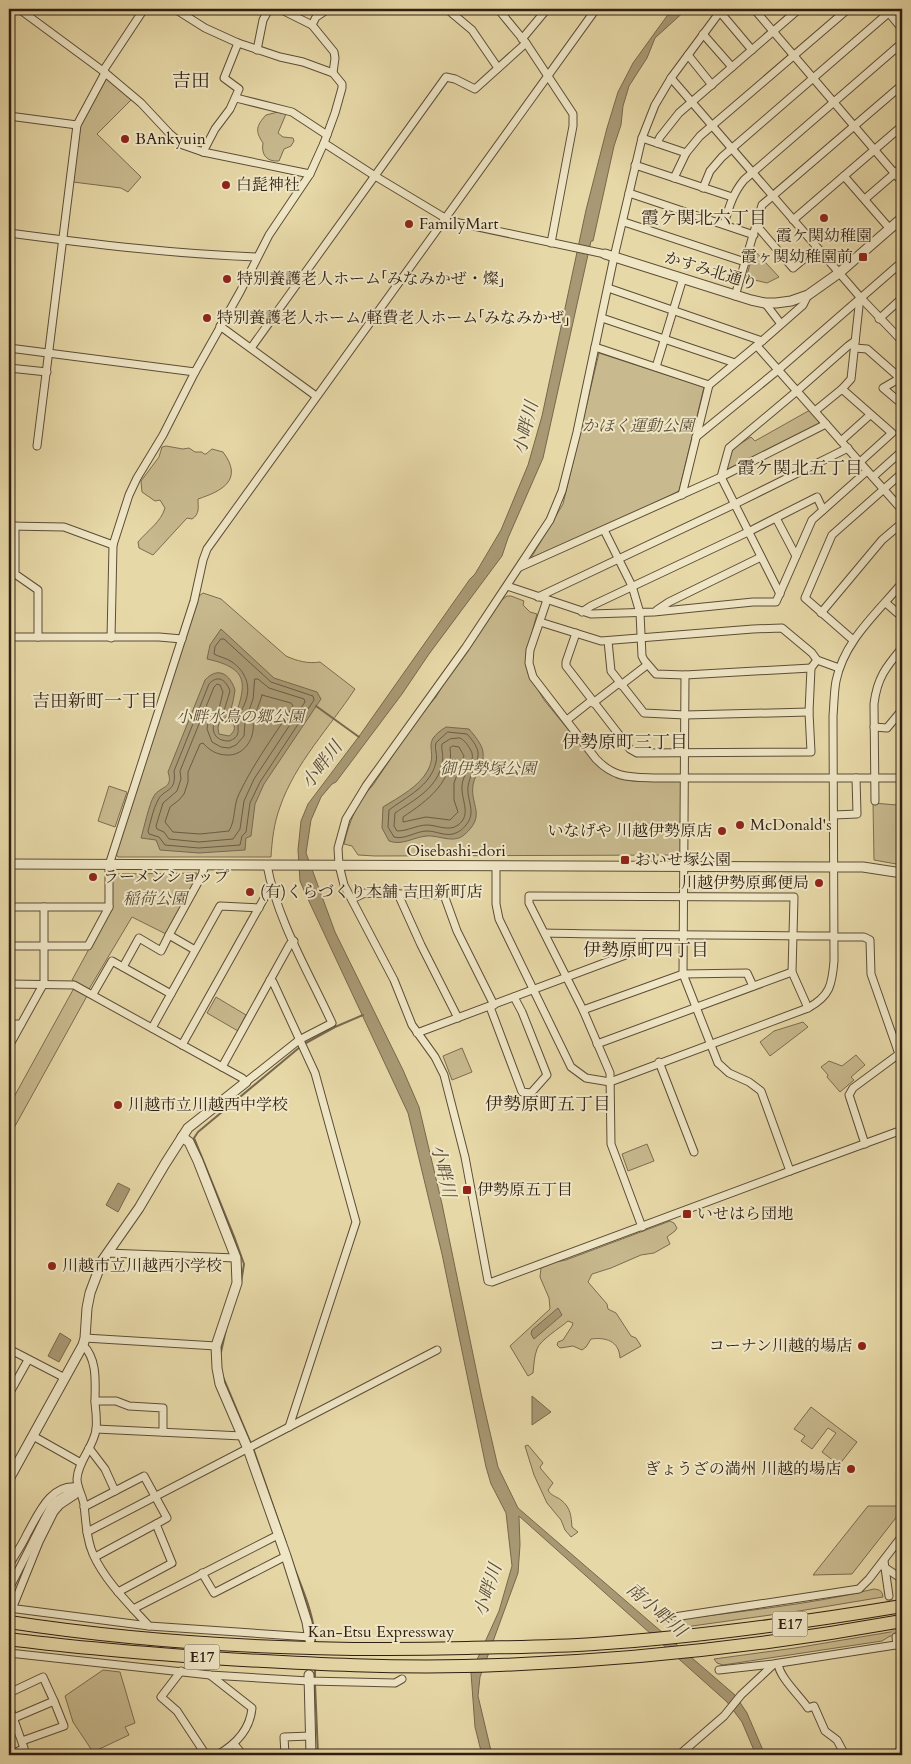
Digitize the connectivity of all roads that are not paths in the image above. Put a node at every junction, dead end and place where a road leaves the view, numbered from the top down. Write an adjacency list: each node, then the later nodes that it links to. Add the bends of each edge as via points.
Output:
1 (19, 9): 29 (street)
2 (144, 9): 29 (street)
3 (175, 9): 21 (street)
4 (269, 9): 23 (street, via 263,20)
5 (280, 9): 16 (street)
6 (447, 9): 28 (street, via 472,30)
7 (498, 9): 20 (street)
8 (547, 9): 20 (street)
9 (596, 9): 31 (street)
10 (754, 9): 18 (street)
11 (799, 9): 18 (street)
12 (848, 9): 26 (street)
13 (323, 10): 16 (street)
14 (721, 10): 19 (street); 24 (street)
15 (891, 11): 17 (street); 33 (street)
16 (312, 25): 30 (street, via 334,52)
17 (902, 29)
18 (773, 31): 24 (street); 26 (street)
19 (704, 34): 25 (street); 27 (street)
20 (524, 41): 28 (street); 31 (street)
21 (238, 43): 23 (street); 36 (street, via 224,78 239,89)
22 (902, 44): 38 (street)
23 (257, 50): 30 (street)
24 (752, 50): 27 (street)
25 (688, 55): 32 (street); 34 (street)
26 (794, 55): 33 (street); 41 (street)
27 (732, 67): 34 (street)
28 (498, 68): 57 (street, via 475,89 446,77)
29 (104, 72): 40 (street); 50 (street, via 141,103 170,134 184,145)
30 (333, 73): 44 (street, via 342,88)
31 (548, 75): 66 (street); 76 (street, via 573,114)
32 (671, 78): 37 (street); 45 (street, via 655,105)
33 (813, 78): 38 (street); 48 (street)
34 (712, 85): 37 (street)
35 (902, 85): 42 (street)
36 (236, 98): 44 (street, via 292,112); 50 (street)
37 (692, 102): 41 (street); 47 (street, via 674,119)
38 (835, 102): 42 (street); 54 (street)
39 (9, 116): 40 (street)
40 (77, 125): 75 (street)
41 (712, 126): 48 (street); 51 (street)
42 (854, 126): 49 (street); 64 (street)
43 (902, 126): 49 (street)
44 (327, 134): 46 (street)
45 (642, 138): 47 (street); 52 (street)
46 (324, 143): 55 (street); 57 (street)
47 (657, 143): 51 (street)
48 (731, 149): 54 (street); 61 (street, via 710,172)
49 (874, 150): 56 (street); 58 (street)
50 (203, 152): 55 (street)
51 (686, 154): 59 (street)
52 (635, 165): 59 (street); 62 (street)
53 (902, 167): 56 (street)
54 (751, 173): 63 (street); 64 (street)
55 (310, 174): 79 (street)
56 (895, 174): 60 (street); 65 (street)
57 (374, 176): 66 (street); 102 (street)
58 (844, 176): 65 (street); 68 (street)
59 (674, 178): 61 (street)
60 (902, 182)
61 (703, 188): 63 (street)
62 (629, 193): 69 (street); 70 (street)
63 (732, 197): 70 (street)
64 (772, 197): 68 (street); 71 (street, via 762,205)
65 (865, 199): 72 (street)
66 (444, 218): 76 (street); 114 (street)
67 (902, 218): 72 (street, かすみ北通り)
68 (793, 220): 77 (street)
69 (624, 222): 80 (street); 81 (street)
70 (724, 224): 74 (street)
71 (757, 226): 74 (street); 77 (street, via 794,268)
72 (890, 229): 83 (street, かすみ北通り)
73 (9, 233): 75 (street)
74 (754, 235): 81 (street)
75 (62, 240): 79 (street, via 192,254); 103 (street)
76 (552, 243): 78 (street)
77 (817, 248): 83 (street)
78 (604, 254): 80 (street, かすみ北通り)
79 (257, 257): 95 (street)
80 (614, 257): 84 (street, かすみ北通り); 85 (street)
81 (745, 262): 87 (street)
82 (902, 262): 88 (street)
83 (839, 273): 86 (street, かすみ北通り); 88 (street)
84 (683, 278): 87 (street, かすみ北通り); 91 (street)
85 (608, 288): 91 (street); 92 (street)
86 (808, 295): 90 (street, かすみ北通り, via 791,301); 94 (street)
87 (735, 296): 90 (street, かすみ北通り)
88 (860, 298): 93 (street); 99 (street); 107 (street)
89 (902, 298): 93 (street)
90 (765, 303): 94 (street)
91 (673, 311): 97 (street); 98 (street)
92 (602, 318): 97 (street); 100 (street)
93 (879, 319): 96 (street)
94 (781, 324): 98 (street)
95 (220, 326): 102 (street); 109 (street)
96 (901, 338)
97 (664, 339): 104 (street); 105 (street)
98 (759, 343): 104 (street); 107 (street)
99 (855, 345): 110 (street, via 867,349); 112 (street, via 851,379); 113 (street, via 848,346)
100 (595, 347): 105 (street); 143 (street, via 558,504)
101 (9, 348): 103 (street)
102 (251, 348): 114 (street)
103 (49, 353): 108 (street); 109 (street)
104 (735, 363): 111 (street)
105 (656, 367): 111 (street)
106 (9, 368): 108 (street)
107 (778, 370): 113 (street); 119 (street)
108 (47, 372): 121 (street)
109 (195, 372): 139 (street, via 137,478)
110 (901, 377): 115 (street, via 883,388)
111 (709, 386): 119 (street)
112 (842, 389): 116 (street); 117 (street)
113 (797, 391): 116 (street); 127 (street, via 729,448)
114 (316, 396): 162 (street, via 207,549)
115 (902, 404)
116 (815, 411): 118 (street)
117 (870, 414): 120 (street); 124 (street, via 892,434)
118 (826, 424): 120 (street); 127 (street)
119 (696, 437): 130 (street)
120 (841, 441): 122 (street)
121 (37, 446)
122 (848, 448): 124 (street); 131 (street)
123 (902, 451): 128 (street)
124 (860, 462): 125 (street)
125 (867, 471): 128 (street); 132 (street)
126 (902, 473): 129 (street)
127 (721, 477): 130 (street); 131 (street)
128 (873, 477): 129 (street)
129 (884, 489): 133 (street); 154 (street, via 832,535 805,598)
130 (682, 495): 137 (street)
131 (735, 504): 138 (street); 142 (street)
132 (823, 510): 134 (street, via 817,497); 140 (street, via 812,520)
133 (902, 510)
134 (776, 518): 138 (street); 140 (street)
135 (902, 523): 154 (street, via 882,540)
136 (12, 526): 139 (street, via 64,527); 159 (street, via 15,574 38,590)
137 (604, 530): 142 (street); 143 (street)
138 (748, 532): 141 (street); 146 (street)
139 (113, 545): 160 (street)
140 (796, 556): 147 (street)
141 (761, 557): 147 (street); 153 (street)
142 (618, 560): 146 (street); 148 (street)
143 (520, 567): 145 (street)
144 (902, 584): 150 (street)
145 (507, 586): 148 (street); 190 (street, via 356,802 346,819)
146 (632, 586): 151 (street); 152 (street)
147 (780, 594): 153 (street, via 776,602)
148 (538, 597): 149 (street)
149 (547, 600): 151 (street); 156 (street)
150 (886, 603): 155 (street); 163 (street)
151 (582, 612): 152 (street)
152 (640, 612): 153 (street); 161 (street)
153 (654, 612)
154 (821, 613): 163 (street)
155 (902, 617)
156 (540, 622): 157 (street); 176 (street, via 529,663 533,677)
157 (576, 633): 164 (street); 172 (street, via 566,666)
158 (9, 637): 159 (street)
159 (38, 637): 160 (street)
160 (111, 638): 162 (street)
161 (641, 638): 164 (street); 166 (street, via 782,628); 167 (street, via 642,656)
162 (182, 639): 187 (street)
163 (853, 640): 169 (street)
164 (608, 641): 171 (street, via 609,667)
165 (902, 648): 177 (street, via 878,681)
166 (817, 660): 168 (street); 169 (street)
167 (647, 665): 170 (street, via 656,674); 171 (street)
168 (811, 668): 170 (street); 174 (street)
169 (840, 668): 180 (street, via 833,716)
170 (685, 674): 175 (street)
171 (620, 684): 172 (street); 175 (street, via 644,713)
172 (592, 702): 176 (street); 178 (street, via 632,751)
173 (902, 710): 177 (street, via 887,728)
174 (809, 712): 175 (street); 178 (street, via 811,752)
175 (685, 714): 178 (street)
176 (567, 720): 179 (street, via 602,766 618,774 627,777)
177 (874, 727): 183 (street)
178 (685, 753): 179 (street)
179 (686, 777): 180 (street); 192 (street)
180 (833, 777): 181 (street); 185 (street)
181 (856, 778): 183 (street); 185 (street, via 857,814)
182 (902, 778): 183 (street)
183 (875, 779): 184 (street)
184 (875, 800)
185 (834, 815): 193 (street)
186 (9, 864): 187 (street, Oisebashi-dori)
187 (109, 865): 188 (street, Oisebashi-dori); 201 (street)
188 (205, 865): 189 (street, Oisebashi-dori); 205 (street)
189 (272, 865): 190 (street, Oisebashi-dori); 195 (street)
190 (335, 865): 191 (street, Oisebashi-dori); 198 (street)
191 (496, 866): 192 (street, Oisebashi-dori); 221 (street, via 496,911)
192 (685, 866): 193 (street, Oisebashi-dori); 197 (street)
193 (834, 866): 194 (street, Oisebashi-dori); 208 (street)
194 (902, 873)
195 (271, 886): 202 (street); 209 (street)
196 (398, 894): 198 (street, via 365,893); 225 (street, via 444,895); 229 (street)
197 (685, 897): 203 (street, via 529,896 529,903); 204 (street); 207 (street, via 794,897)
198 (352, 899): 233 (street)
199 (9, 907): 200 (street)
200 (44, 907): 201 (street); 211 (street)
201 (109, 907): 211 (street, via 88,946)
202 (259, 908): 212 (street, via 220,906); 236 (street)
203 (545, 933): 206 (street); 216 (street)
204 (684, 934): 206 (street); 207 (street); 215 (street)
205 (169, 935): 212 (street); 213 (street, via 161,950 139,938)
206 (639, 935): 216 (street, via 639,950)
207 (794, 935): 208 (street); 214 (street)
208 (834, 936): 227 (street, via 829,990); 245 (street, via 870,940 871,974 899,1054 849,1095)
209 (294, 942): 217 (street); 234 (street, via 332,1023)
210 (9, 946): 211 (street)
211 (44, 946): 218 (street)
212 (196, 950): 223 (street)
213 (123, 966): 222 (street, via 112,960); 223 (street)
214 (792, 972): 220 (street); 227 (street)
215 (683, 974): 220 (street, via 747,973); 226 (street); 228 (street)
216 (565, 977): 221 (street); 228 (street)
217 (270, 980): 234 (street); 240 (street)
218 (44, 983): 219 (street); 222 (street, via 69,983); 231 (street)
219 (9, 984)
220 (753, 986): 226 (street)
221 (534, 989): 224 (street); 242 (street, via 571,1067 586,1078)
222 (93, 994): 232 (street)
223 (171, 994): 232 (street)
224 (514, 997): 225 (street); 225 (street, via 547,1075 531,1094 522,1092)
225 (492, 1006): 229 (street)
226 (697, 1007): 235 (street); 237 (street)
227 (808, 1008): 235 (street)
228 (583, 1010): 237 (street)
229 (458, 1018): 233 (street)
230 (9, 1024): 231 (street)
231 (21, 1024): 238 (street)
232 (152, 1028): 236 (street)
233 (417, 1033): 248 (street, via 444,1075 465,1157 488,1281)
234 (299, 1040): 241 (street); 259 (street, via 319,1087 356,1222)
235 (710, 1043): 239 (street); 247 (street, via 718,1063 761,1091)
236 (182, 1044): 240 (street)
237 (597, 1044): 242 (street, via 610,1073)
238 (9, 1046)
239 (659, 1062): 242 (street); 246 (street)
240 (222, 1067): 241 (street)
241 (246, 1082): 244 (street, via 193,1123)
242 (610, 1082): 248 (street, via 612,1144)
243 (902, 1130): 245 (street)
244 (182, 1137): 249 (street); 250 (street, via 198,1161)
245 (866, 1144): 247 (street)
246 (694, 1152)
247 (790, 1170): 248 (street)
248 (642, 1227)
249 (107, 1253): 250 (street); 251 (street, via 90,1293)
250 (236, 1258): 252 (street, via 236,1283)
251 (84, 1342): 252 (street); 256 (street); 258 (street, via 96,1378)
252 (216, 1346): 263 (street, via 220,1384)
253 (9, 1349): 255 (street)
254 (437, 1350): 259 (street)
255 (28, 1360): 256 (street); 257 (street)
256 (65, 1378): 262 (street)
257 (9, 1394)
258 (95, 1401): 260 (street); 261 (street, via 164,1408)
259 (289, 1427): 265 (street)
260 (96, 1429): 261 (street); 264 (street)
261 (163, 1432): 263 (street)
262 (33, 1436): 266 (street); 267 (street)
263 (242, 1436): 265 (street)
264 (89, 1448): 266 (street); 269 (street, via 105,1469)
265 (248, 1449): 270 (street); 274 (street)
266 (80, 1463): 268 (street)
267 (9, 1479)
268 (78, 1488): 271 (street); 279 (street, via 70,1486 46,1501); 282 (street, via 51,1506); 286 (street, via 76,1495 54,1512)
269 (115, 1491): 270 (street, via 143,1476); 271 (street)
270 (155, 1496): 272 (street, via 167,1518); 273 (street)
271 (84, 1507): 273 (street)
272 (156, 1524): 277 (street); 283 (street, via 172,1563)
273 (87, 1532): 277 (street)
274 (278, 1535): 276 (street); 280 (street)
275 (902, 1536): 278 (street)
276 (286, 1556): 280 (street, via 214,1593); 293 (street)
277 (95, 1557): 283 (street)
278 (884, 1564): 281 (street); 284 (street); 288 (street, via 859,1589)
279 (9, 1565)
280 (202, 1573): 287 (street)
281 (902, 1578)
282 (9, 1589)
283 (118, 1592): 287 (street)
284 (889, 1596)
285 (902, 1606): 289 (highway, Kan-Etsu Expressway / E17, via 807,1622 677,1637 592,1644 396,1650 216,1644)
286 (11, 1608): 291 (street)
287 (133, 1609): 291 (street)
288 (661, 1620)
289 (9, 1622)
290 (902, 1622): 292 (highway, Kan-Etsu Expressway / E17, via 694,1651 499,1665 289,1663 136,1653)
291 (149, 1626): 293 (street)
292 (9, 1638)
293 (310, 1638)
294 (899, 1642): 296 (street)
295 (9, 1653): 298 (street)
296 (775, 1664): 297 (street); 316 (street, via 726,1714); 317 (street, via 808,1708 814,1706 825,1731 837,1740)
297 (719, 1670)
298 (181, 1671): 299 (street); 311 (street, via 161,1697 177,1711)
299 (210, 1675): 300 (street); 308 (street, via 252,1708 248,1724)
300 (309, 1678): 301 (street, via 395,1682); 306 (street)
301 (402, 1679)
302 (9, 1693): 303 (street, via 43,1678)
303 (54, 1701): 305 (street); 307 (street, via 64,1726)
304 (9, 1706): 305 (street)
305 (14, 1718): 307 (street)
306 (310, 1736): 314 (street, via 284,1737); 315 (street)
307 (22, 1741): 310 (street, via 24,1748)
308 (234, 1744): 312 (street); 313 (street)
309 (902, 1750): 318 (street)
310 (11, 1755)
311 (206, 1755)
312 (217, 1755)
313 (242, 1755)
314 (285, 1755)
315 (311, 1755)
316 (679, 1755)
317 (845, 1755)
318 (893, 1755)

